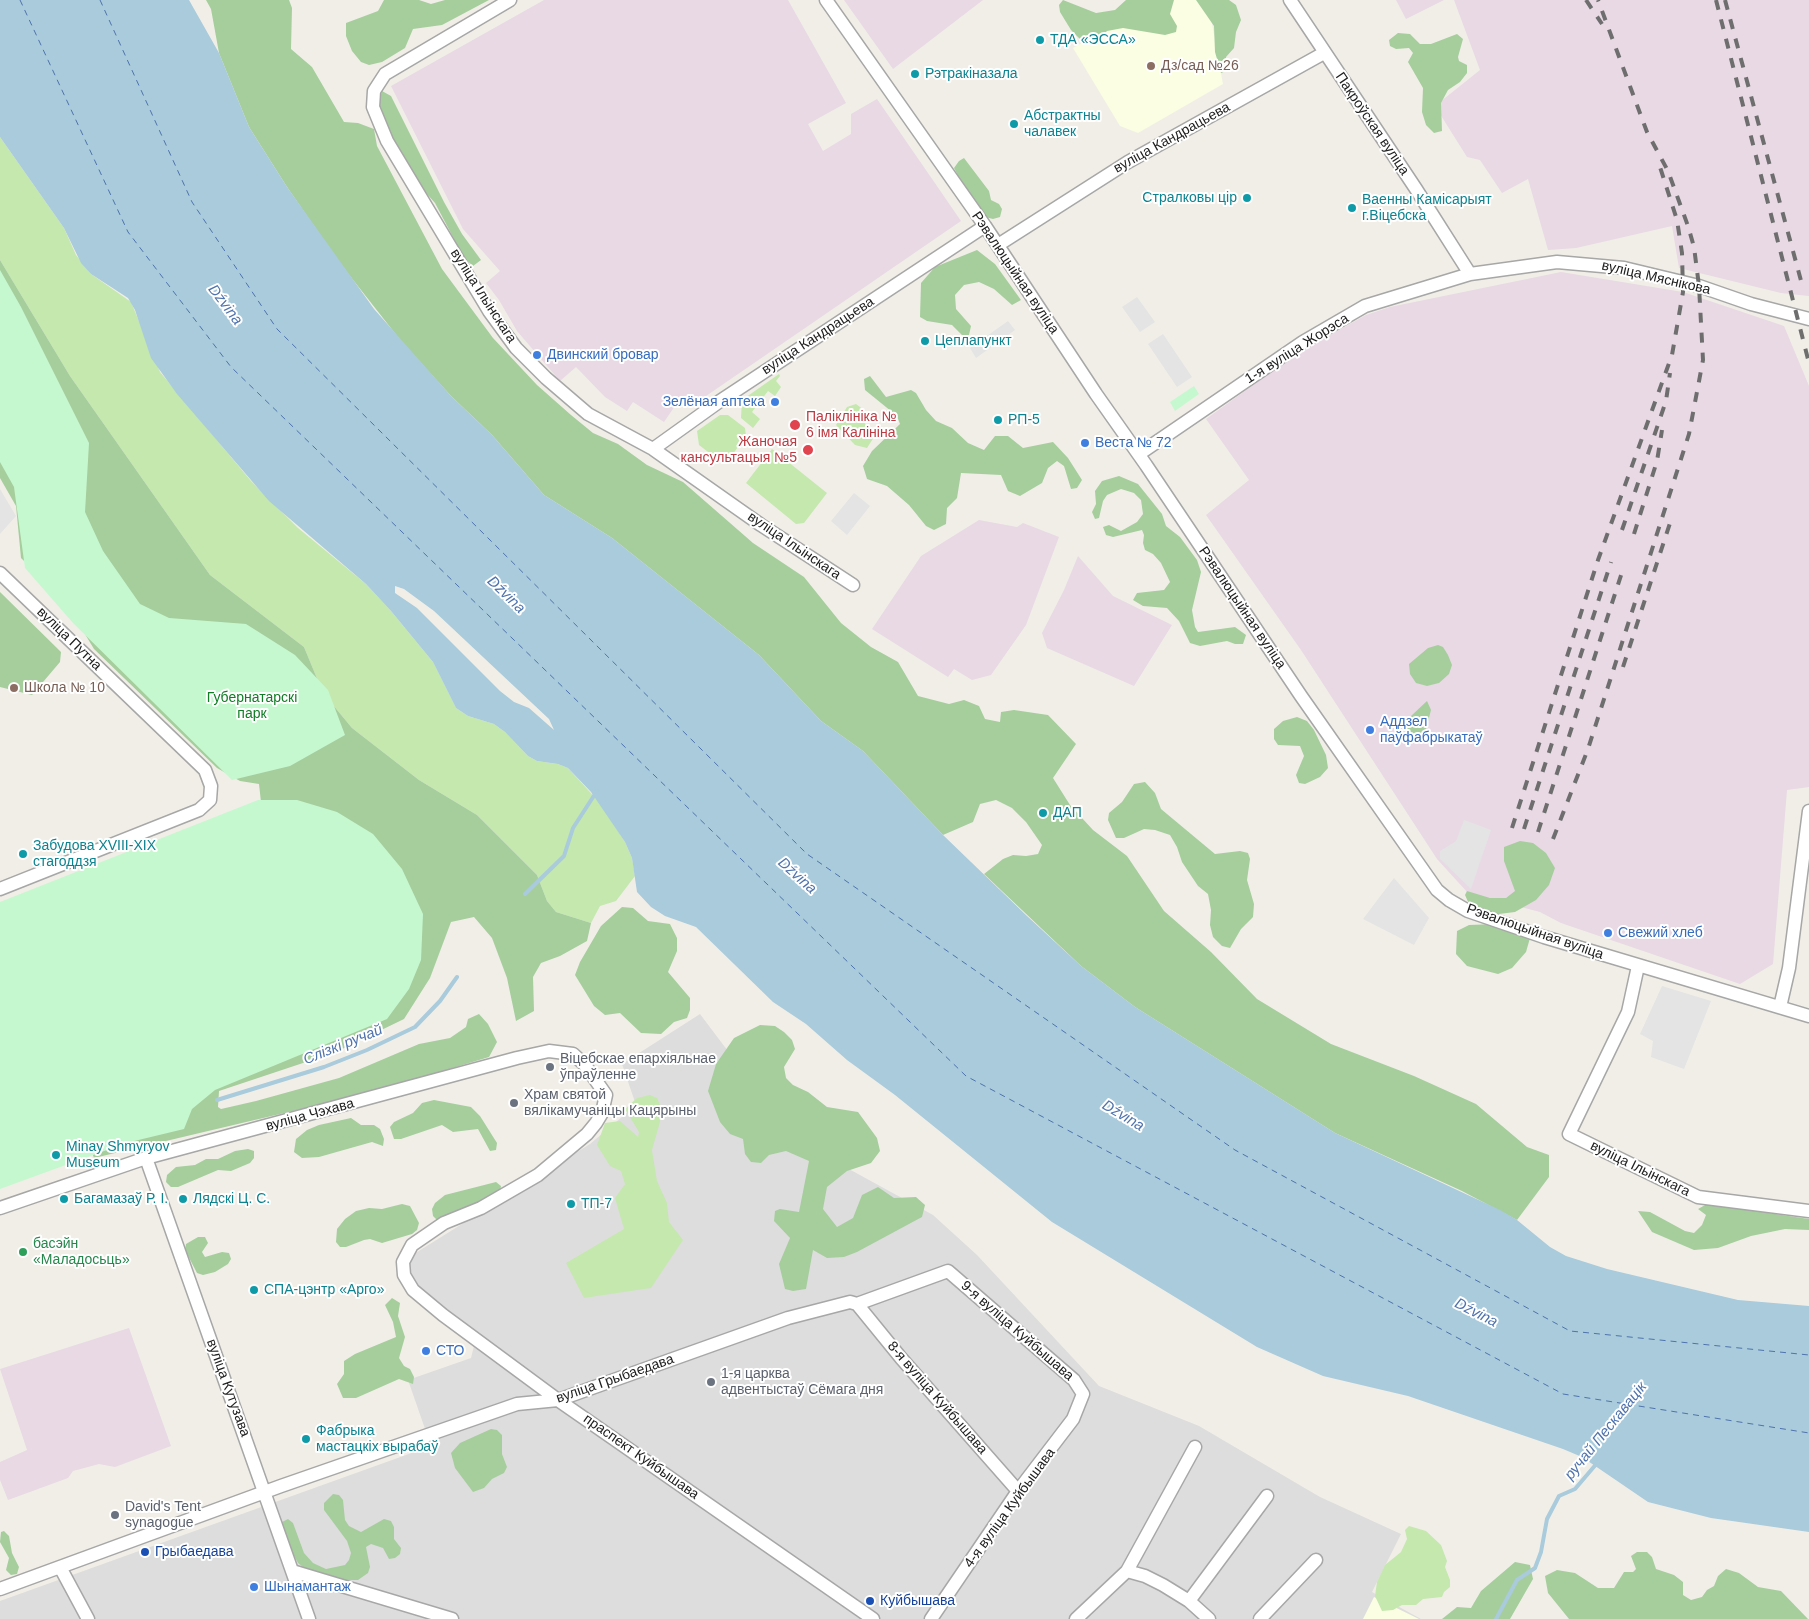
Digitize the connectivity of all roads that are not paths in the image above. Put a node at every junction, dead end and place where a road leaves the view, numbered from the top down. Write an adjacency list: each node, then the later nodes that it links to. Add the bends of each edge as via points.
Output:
1 (510, 0): 9 (street, вуліца Ільінскага, via 385,74 374,91 373,107 388,141 489,311 516,348 588,414)
2 (826, 0): 5 (street, Рэвалюцыйная вуліца)
3 (1290, 0): 4 (street, Пакроўская вуліца)
4 (1324, 53): 6 (street, вуліца Кандрацьева, via 1128,162); 7 (street, Пакроўская вуліца)
5 (985, 226): 6 (street, Рэвалюцыйная вуліца); 9 (street, вуліца Кандрацьева)
6 (998, 245): 10 (street, Рэвалюцыйная вуліца)
7 (1470, 274): 8 (street, вуліца Мяснікова, via 1557,262 1607,266 1699,286); 10 (street, 1-я вуліца Жорэса, via 1365,306 1303,342)
8 (1809, 319)
9 (653, 449): 12 (street, вуліца Ільінскага)
10 (1139, 454): 15 (street, Рэвалюцыйная вуліца, via 1300,696 1437,890 1468,911)
11 (0, 573): 14 (street, вуліца Путна, via 204,770 211,786 210,800 199,810)
12 (853, 585)
13 (1809, 811): 16 (street, via 1789,968)
14 (0, 889)
15 (1638, 966): 16 (street, Рэвалюцыйная вуліца); 20 (street, вуліца Ільінскага, via 1628,1012 1569,1134 1698,1197)
16 (1780, 1008): 17 (street, Рэвалюцыйная вуліца)
17 (1809, 1016)
18 (146, 1158): 19 (street, вуліца Чэхава); 21 (street, вуліца Чэхава, via 517,1058 550,1051 573,1054 606,1095 602,1113 587,1134 538,1175 481,1208 444,1223 412,1245); 28 (street, вуліца Кутузава)
19 (0, 1208)
20 (1805, 1211)
21 (403, 1262): 25 (street, праспект Куйбышава, via 404,1275 413,1290)
22 (948, 1271): 23 (street, вуліца Грыбаедава); 24 (street, 9-я вуліца Куйбышава, via 1074,1380)
23 (857, 1304): 25 (street, вуліца Грыбаедава, via 850,1302 788,1318); 27 (street, 8-я вуліца Куйбышава)
24 (1083, 1394): 27 (street, 4-я вуліца Куйбышава, via 1070,1425)
25 (558, 1400): 28 (street, вуліца Грыбаедава, via 517,1404); 39 (street, праспект Куйбышава)
26 (1195, 1447): 33 (street)
27 (1018, 1491): 40 (street, 4-я вуліца Куйбышава)
28 (265, 1493): 31 (street, вуліца Грыбаедава); 32 (street, вуліца Кутузава)
29 (1268, 1496): 35 (street)
30 (1316, 1560): 43 (street)
31 (60, 1567): 34 (street, вуліца Грыбаедава); 36 (street)
32 (292, 1571): 37 (street, вуліца Кутузава); 38 (street)
33 (1127, 1571): 35 (street, via 1145,1576); 41 (street)
34 (0, 1589)
35 (1189, 1601): 42 (street)
36 (88, 1619)
37 (308, 1619)
38 (452, 1619)
39 (873, 1619)
40 (931, 1619)
41 (1076, 1619)
42 (1209, 1619)
43 (1260, 1619)

